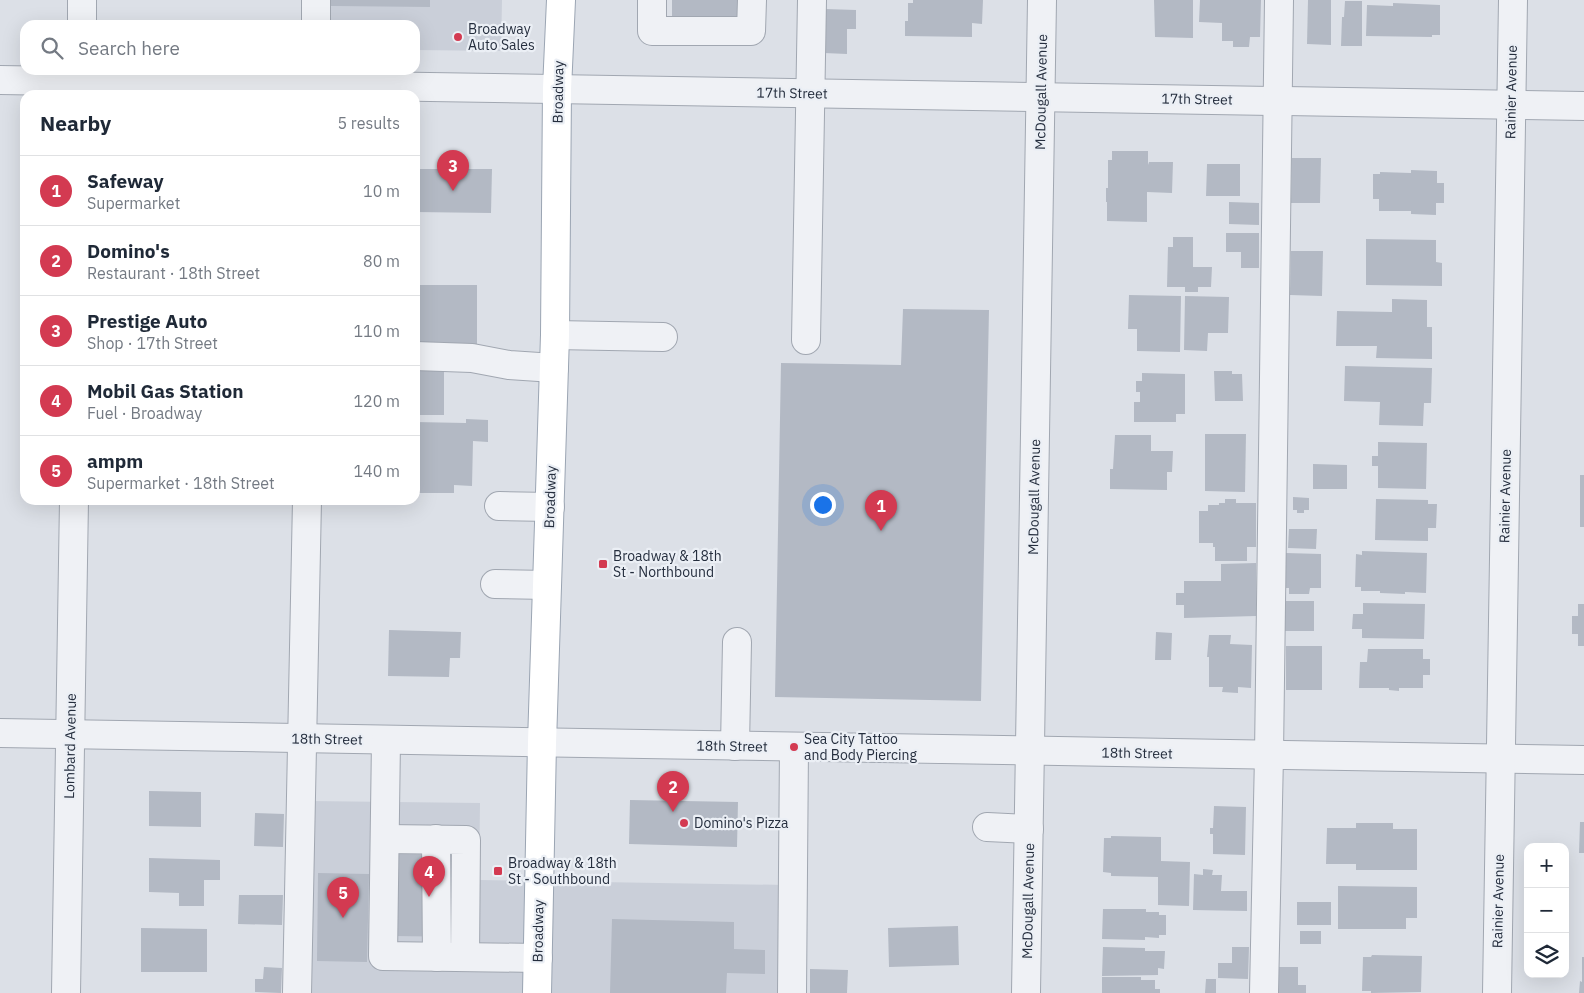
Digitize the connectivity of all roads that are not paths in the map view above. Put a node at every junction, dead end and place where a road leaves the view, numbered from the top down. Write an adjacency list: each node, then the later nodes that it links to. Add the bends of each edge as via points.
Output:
1 (82, 0): 10 (street)
2 (316, 0): 11 (street)
3 (561, 0): 15 (main road, Broadway)
4 (652, 0): 5 (street, via 652,31 751,31)
5 (752, 0)
6 (812, 0): 16 (street)
7 (1042, 0): 17 (street, McDougall Avenue)
8 (1278, 0): 18 (street)
9 (1513, 0): 19 (street, Rainier Avenue)
10 (82, 20)
11 (316, 20)
12 (0, 80): 13 (street, 17th Street)
13 (81, 82): 14 (street, 17th Street)
14 (315, 83): 15 (street, 17th Street)
15 (557, 89): 16 (street, 17th Street); 21 (main road, Broadway)
16 (811, 93): 17 (street, 17th Street); 23 (street)
17 (1040, 97): 18 (street, 17th Street); 40 (street, McDougall Avenue)
18 (1277, 101): 19 (street, 17th Street); 41 (street)
19 (1511, 105): 20 (street, 17th Street); 42 (street, Rainier Avenue)
20 (1584, 106)
21 (555, 335): 22 (street); 25 (main road, Broadway)
22 (663, 337)
23 (806, 340)
24 (420, 356): 25 (street, via 472,358)
25 (554, 368): 29 (main road, Broadway)
26 (74, 505): 34 (street, Lombard Avenue)
27 (313, 505): 35 (street, via 314,579)
28 (499, 506): 29 (street)
29 (550, 507): 31 (main road, Broadway)
30 (495, 584): 31 (street)
31 (547, 586): 37 (main road, Broadway)
32 (736, 642): 38 (street)
33 (0, 733): 34 (street, 18th Street)
34 (70, 734): 35 (street, 18th Street); 51 (street, Lombard Avenue)
35 (302, 738): 36 (street, 18th Street); 52 (street)
36 (386, 740): 37 (street, 18th Street); 46 (street)
37 (542, 743): 38 (street, 18th Street); 50 (main road, Broadway)
38 (734, 746): 39 (street, 18th Street)
39 (794, 747): 40 (street, 18th Street); 54 (street, via 804,822)
40 (1030, 751): 41 (street, 18th Street); 45 (street, McDougall Avenue)
41 (1269, 755): 42 (street, 18th Street); 56 (street)
42 (1500, 759): 43 (street, 18th Street); 57 (street, Rainier Avenue)
43 (1584, 760)
44 (987, 826): 45 (street)
45 (1029, 828): 55 (street, McDougall Avenue)
46 (385, 840): 47 (street); 48 (street, via 383,956)
47 (436, 840): 48 (street); 49 (street, via 466,840)
48 (437, 956): 49 (street)
49 (464, 957): 50 (street)
50 (538, 958): 53 (main road, Broadway)
51 (66, 993)
52 (297, 993)
53 (537, 993)
54 (792, 993)
55 (1026, 993)
56 (1264, 993)
57 (1497, 993)

